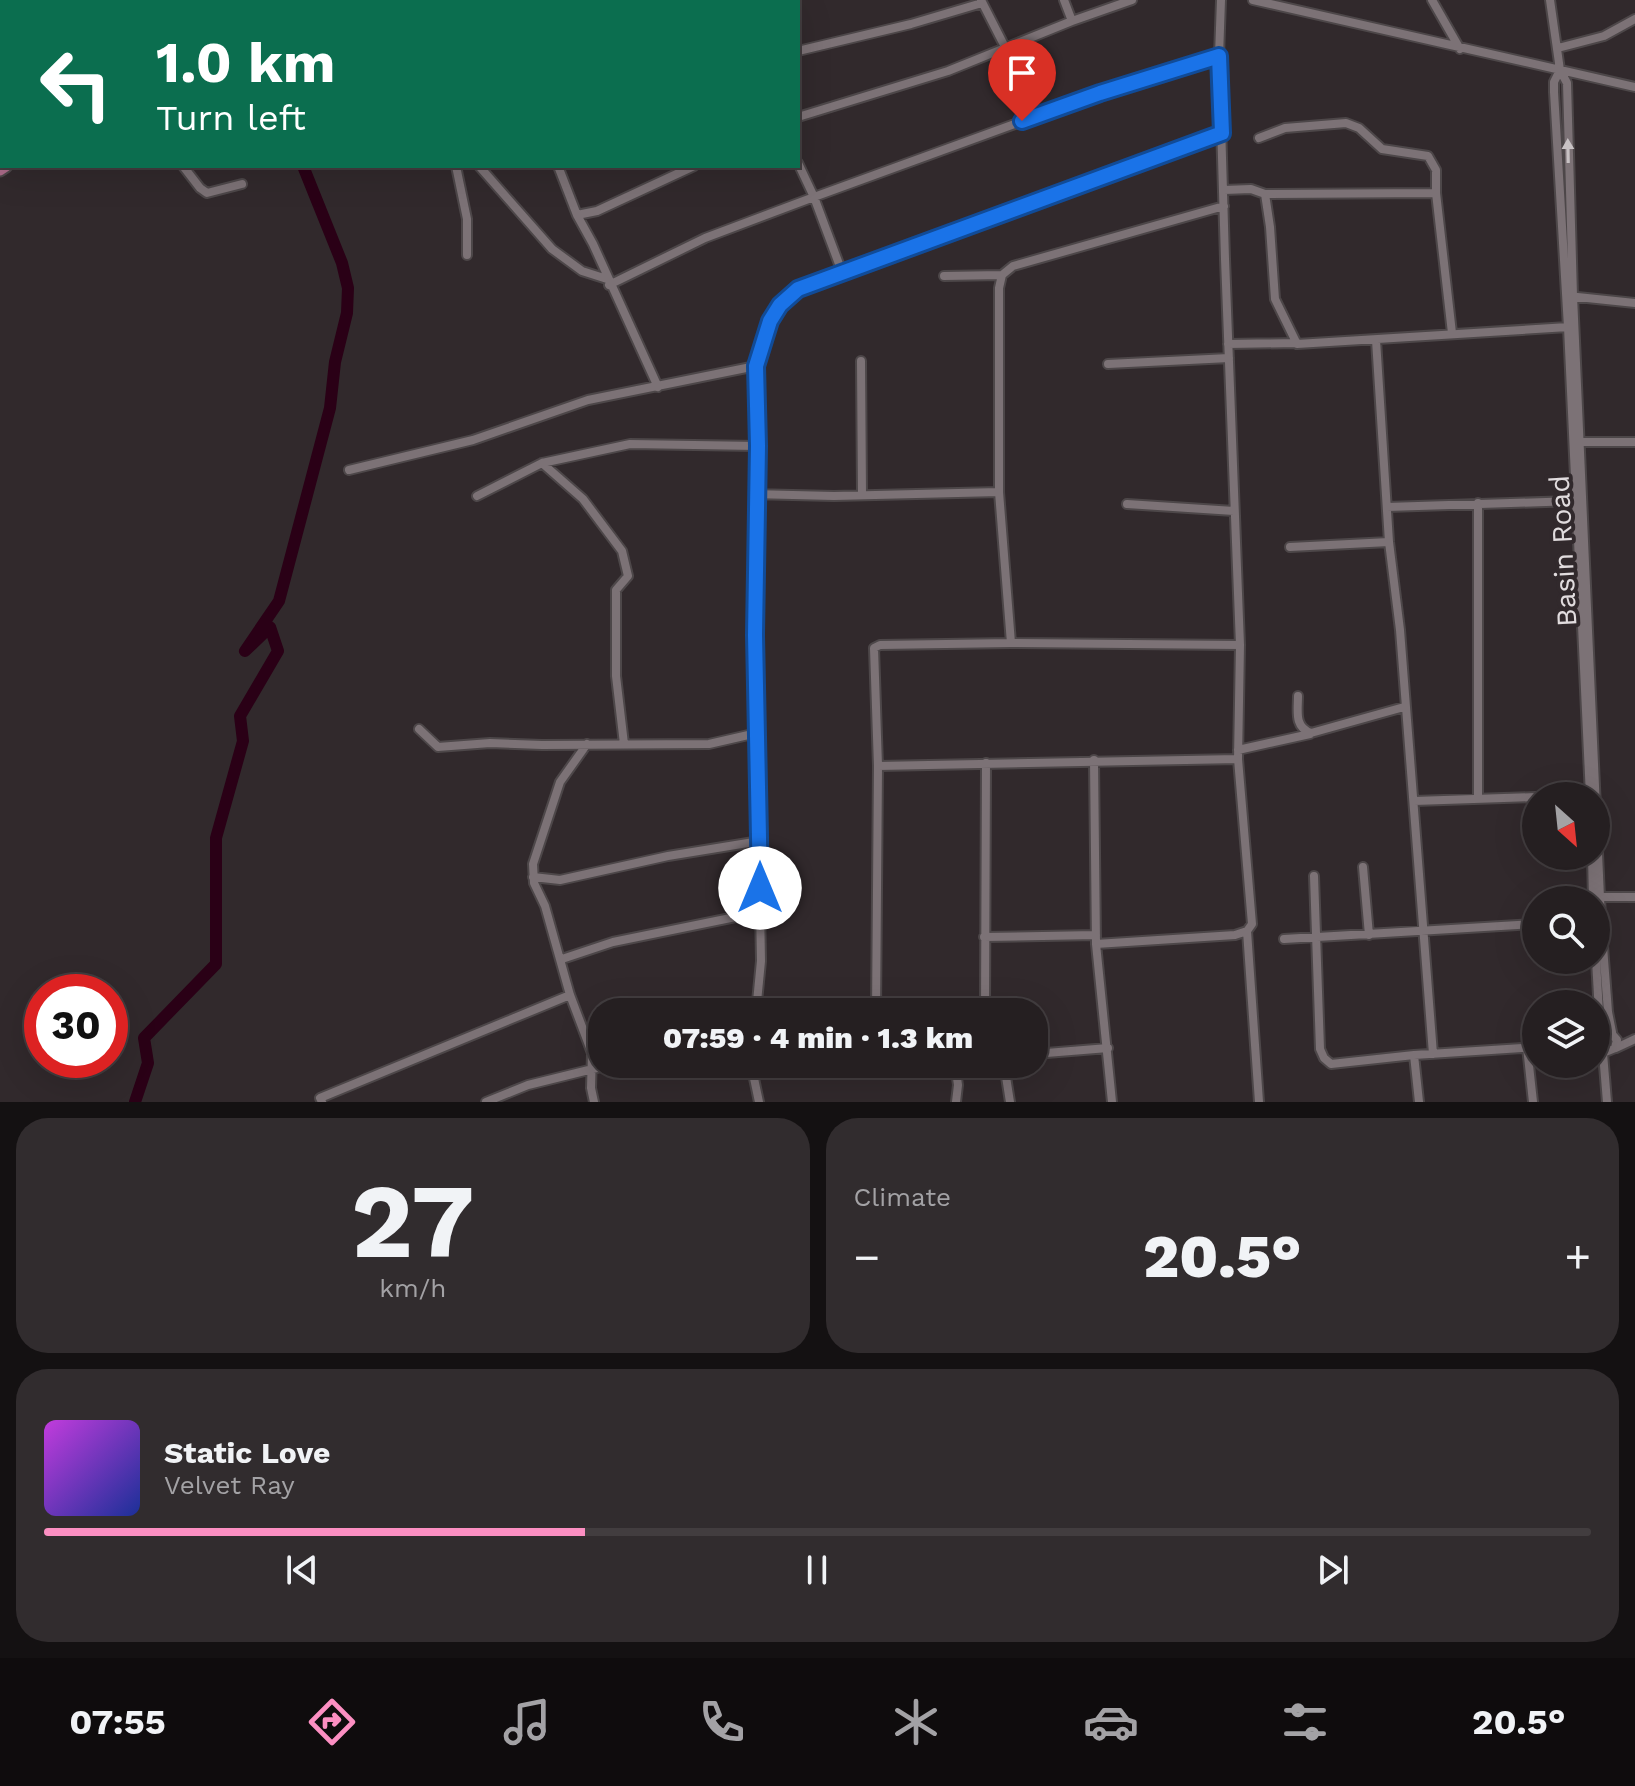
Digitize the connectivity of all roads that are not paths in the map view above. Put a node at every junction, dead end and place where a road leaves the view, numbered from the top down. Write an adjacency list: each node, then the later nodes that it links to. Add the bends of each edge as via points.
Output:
1 (1064, 0): 11 (street)
2 (1132, 0): 11 (street)
3 (1221, 0): 16 (street)
4 (1253, 0): 9 (street)
5 (1301, 0): 9 (street)
6 (1432, 0): 14 (street)
7 (1550, 0): 13 (street, Basin Road)
8 (982, 1): 12 (street); 15 (street)
9 (1308, 13): 14 (street)
10 (1635, 19): 13 (street, via 1604,36)
11 (1072, 21): 12 (street)
12 (1005, 47): 21 (street, via 948,71)
13 (1558, 48): 17 (street, Basin Road)
14 (1460, 49): 17 (street)
15 (800, 51)
16 (1219, 56): 22 (street); 34 (street, via 1100,93)
17 (1560, 70): 18 (street); 19 (street, Basin Road); 20 (street, Basin Road)
18 (1635, 87)
19 (1554, 92): 20 (street); 42 (street, Basin Road)
20 (1567, 94): 42 (street, Basin Road, one-way to 20)
21 (800, 116)
22 (1222, 133): 31 (street); 38 (street)
23 (1259, 138): 32 (street, via 1285,128 1346,123 1382,149 1428,156 1436,170)
24 (800, 167): 34 (street)
25 (185, 168): 30 (street, via 207,193)
26 (456, 168): 37 (street, via 467,219)
27 (481, 168): 41 (street, via 552,249)
28 (559, 168): 36 (street)
29 (690, 168): 36 (street, via 597,211)
30 (242, 184)
31 (1224, 190): 33 (street); 35 (street)
32 (1436, 193): 33 (street); 45 (street)
33 (1265, 194): 47 (street, via 1275,299)
34 (814, 197): 38 (street); 41 (street)
35 (1224, 206): 39 (street, via 1013,266); 48 (street)
36 (577, 215): 41 (street)
37 (467, 255)
38 (842, 272): 52 (street, via 798,289 780,305)
39 (1002, 275): 40 (street); 59 (street)
40 (944, 276)
41 (608, 282): 53 (street)
42 (1570, 296): 43 (street); 44 (street, Basin Road); 54 (street, Basin Road)
43 (1635, 303)
44 (1568, 327): 45 (street); 54 (street, Basin Road)
45 (1452, 333): 46 (street)
46 (1376, 340): 47 (street); 66 (street)
47 (1297, 343): 48 (street)
48 (1228, 344): 49 (street)
49 (1229, 358): 51 (street); 67 (street)
50 (861, 361): 61 (street)
51 (1108, 364)
52 (756, 366): 53 (street); 56 (street)
53 (658, 387): 58 (street, via 588,400 473,440)
54 (1576, 442): 55 (street); 63 (street, Basin Road); 72 (street, Basin Road)
55 (1635, 442)
56 (758, 446): 57 (street, via 630,444); 60 (street)
57 (542, 463): 62 (street); 79 (street, via 583,499 622,551 628,576 616,590 616,676)
58 (349, 470)
59 (999, 492): 61 (street); 70 (street)
60 (757, 494): 61 (street); 76 (street)
61 (862, 495)
62 (477, 496)
63 (1575, 501): 64 (street); 72 (street, Basin Road)
64 (1478, 503): 66 (street); 86 (street)
65 (1127, 504): 67 (street)
66 (1387, 507): 68 (street)
67 (1234, 511): 71 (street)
68 (1389, 542): 69 (street); 74 (street)
69 (1290, 547)
70 (1011, 643): 71 (street); 83 (street, via 874,648)
71 (1240, 645): 80 (street)
72 (1588, 684): 84 (street, Basin Road); 92 (street, Basin Road)
73 (1298, 696): 77 (street, via 1298,722)
74 (1404, 707): 77 (street); 87 (street)
75 (419, 729): 78 (street, via 438,747)
76 (757, 733): 79 (street, via 709,744); 88 (street)
77 (1311, 733): 80 (street)
78 (587, 744): 79 (street); 91 (street, via 560,782)
79 (624, 744)
80 (1238, 754): 81 (street); 98 (street, via 1252,924)
81 (1094, 760): 82 (street); 103 (street)
82 (986, 763): 83 (street); 100 (street)
83 (878, 766): 108 (street)
84 (1590, 782)
85 (1522, 797): 86 (street)
86 (1478, 799): 87 (street)
87 (1414, 801): 97 (street)
88 (760, 841): 91 (street, via 560,880); 95 (street)
89 (1363, 867): 99 (street)
90 (1314, 876): 102 (street)
91 (533, 877): 104 (street)
92 (1596, 886)
93 (1635, 897): 94 (street)
94 (1610, 898)
95 (760, 912): 104 (street, via 613,942); 107 (street)
96 (1522, 925): 97 (street)
97 (1425, 930): 99 (street); 119 (street)
98 (1247, 931): 103 (street); 135 (street)
99 (1369, 935): 102 (street)
100 (984, 937): 103 (street); 109 (street)
101 (1284, 939): 102 (street)
102 (1317, 939): 120 (street, via 1320,1049 1327,1061)
103 (1096, 940): 114 (street)
104 (562, 959): 106 (street)
105 (1604, 974): 111 (street, Basin Road)
106 (570, 995): 113 (street); 128 (street, via 320,1098)
107 (757, 998)
108 (876, 998)
109 (985, 998)
110 (1610, 1033): 111 (street)
111 (1614, 1034): 112 (street); 117 (street, Basin Road)
112 (1635, 1038): 117 (street)
113 (588, 1042)
114 (1108, 1048): 118 (street); 134 (street)
115 (1522, 1048): 119 (street)
116 (1610, 1048): 117 (street)
117 (1615, 1048)
118 (1048, 1053)
119 (1433, 1054): 120 (street)
120 (1414, 1055): 136 (street)
121 (588, 1070): 129 (street)
122 (591, 1078): 130 (street)
123 (754, 1078): 131 (street)
124 (957, 1078): 132 (street)
125 (1006, 1078): 133 (street)
126 (1533, 1078): 137 (street)
127 (1603, 1078): 138 (street)
128 (322, 1102)
129 (486, 1102)
130 (594, 1102)
131 (759, 1102)
132 (956, 1102)
133 (1010, 1102)
134 (1112, 1102)
135 (1259, 1102)
136 (1419, 1102)
137 (1533, 1102)
138 (1607, 1102)

